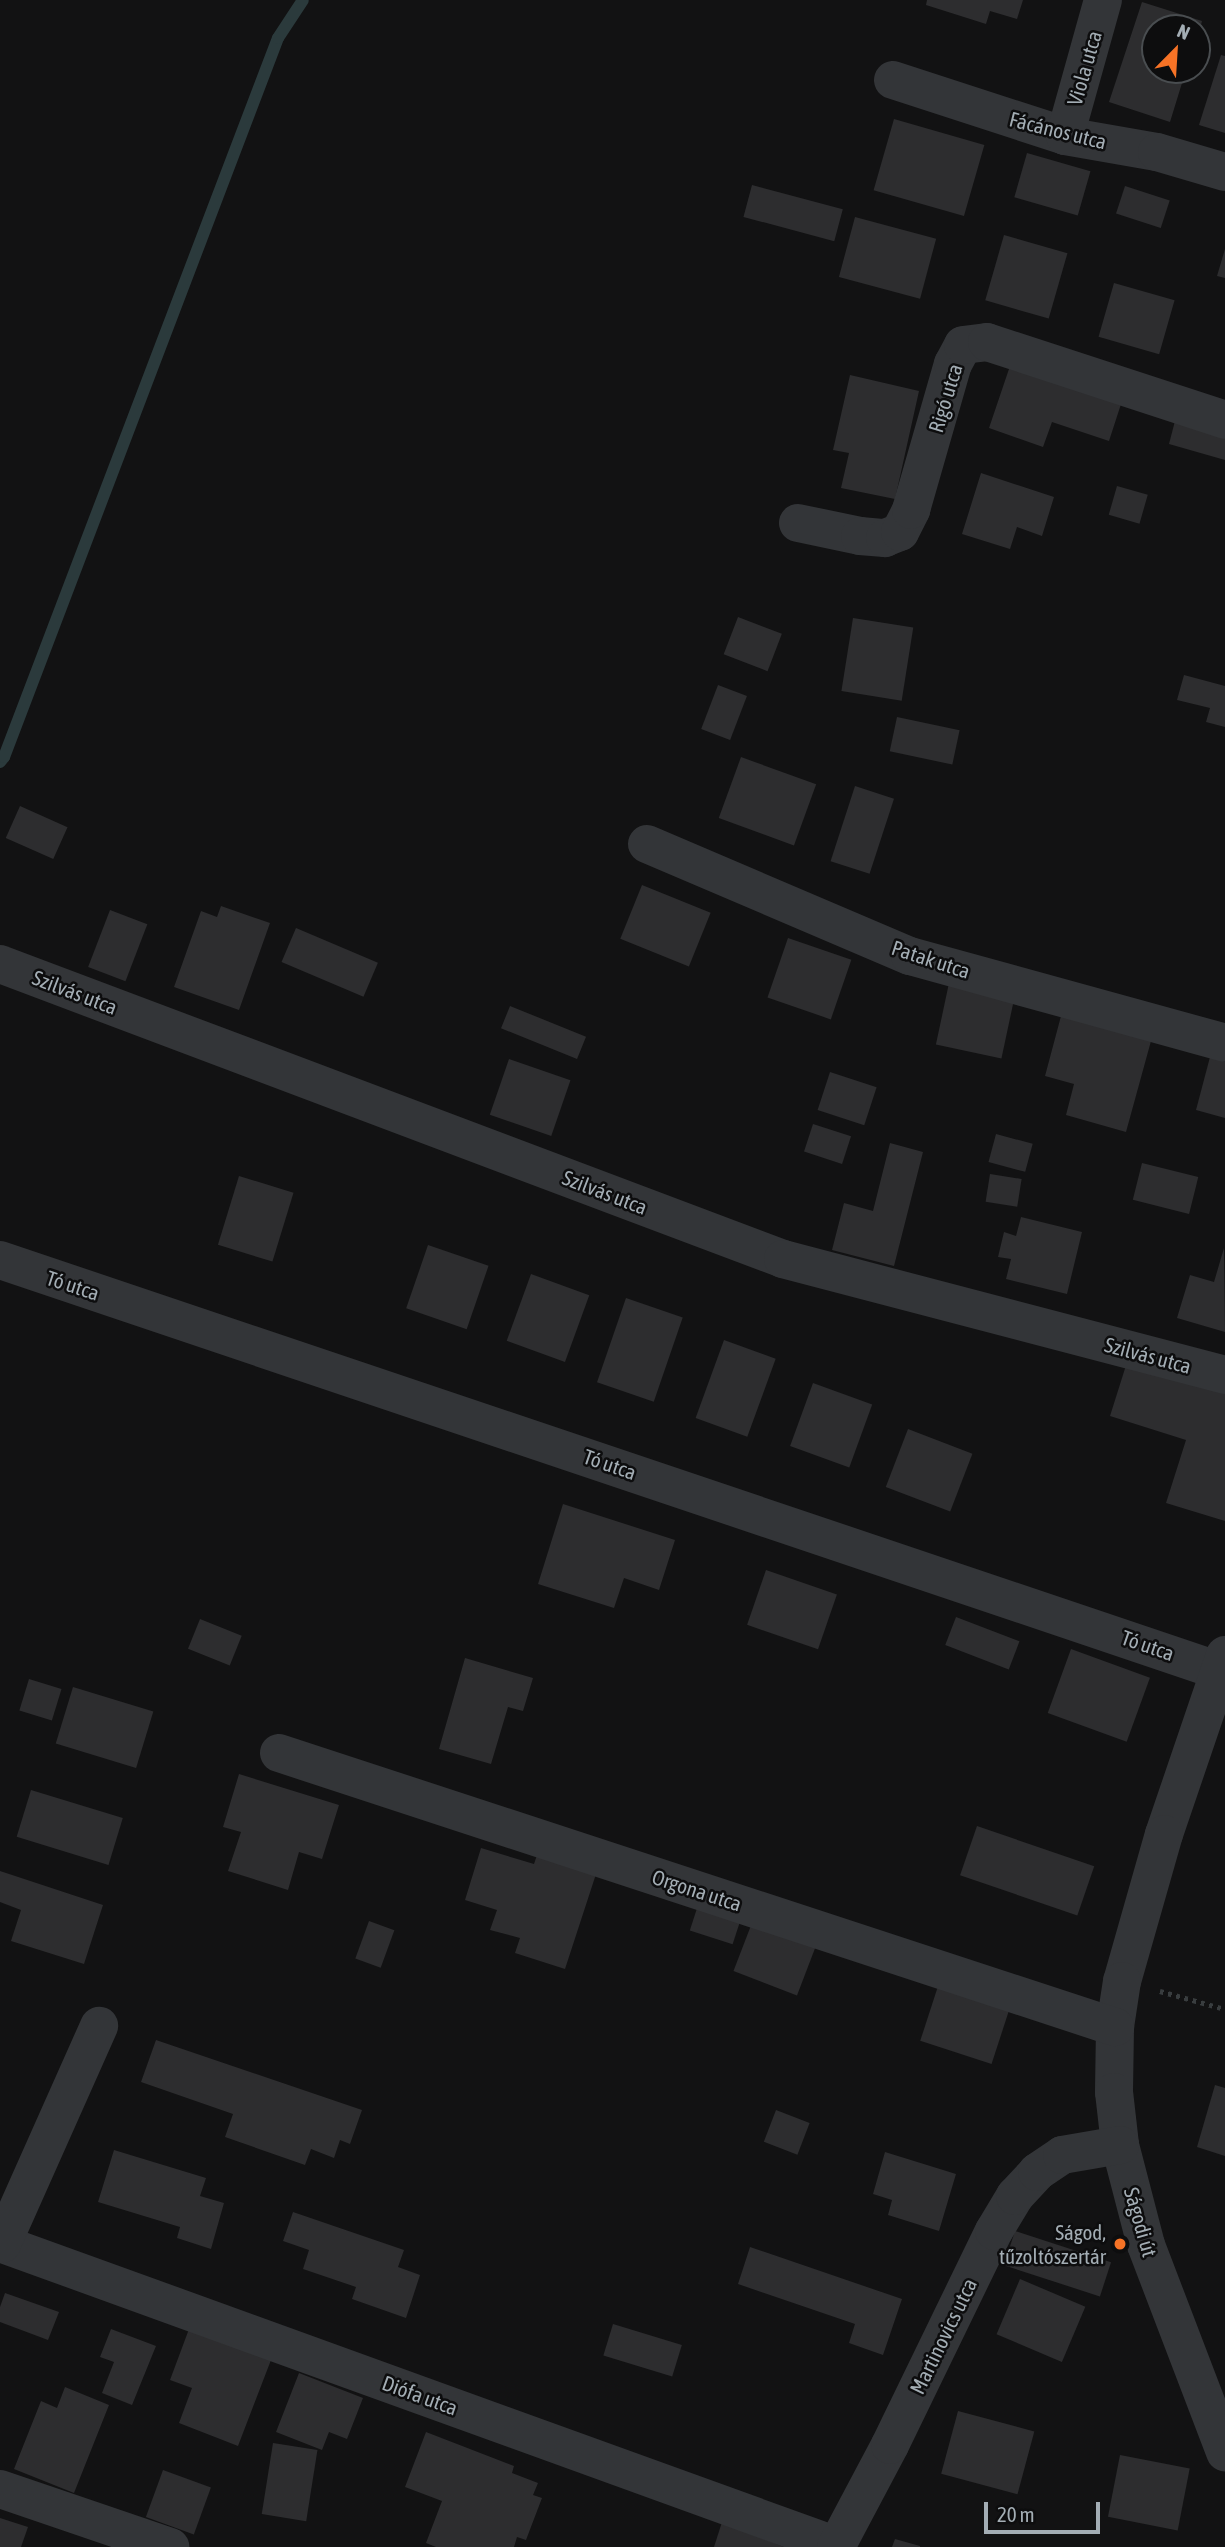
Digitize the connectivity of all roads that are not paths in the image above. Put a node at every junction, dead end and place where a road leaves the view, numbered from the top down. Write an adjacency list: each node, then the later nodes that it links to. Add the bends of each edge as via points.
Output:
1 (1103, 0): 3 (street, Viola utca)
2 (893, 80): 3 (street, Fácános utca)
3 (1065, 136): 4 (street, Fácános utca, via 1157,152)
4 (1225, 172)
5 (1225, 420): 6 (street, Rigó utca, via 987,342 963,345 900,532 885,538 860,536)
6 (798, 523)
7 (648, 844): 9 (street, Patak utca, via 910,956)
8 (0, 964): 11 (street, Szilvás utca, via 783,1259)
9 (1225, 1043)
10 (0, 1260): 12 (street, Tó utca, via 1144,1643)
11 (1225, 1375)
12 (1222, 1663): 15 (street, Ságodi út, via 1164,1834 1122,1981)
13 (279, 1753): 15 (street, Orgona utca)
14 (99, 2026): 17 (street, Diófa utca)
15 (1115, 2027): 16 (street, Ságodi út, via 1114,2092)
16 (1120, 2145): 18 (street, Ságodi út, via 1146,2245); 20 (street, Martinovics utca, via 1062,2155 1037,2172 1015,2196)
17 (1, 2243): 20 (street, Diófa utca)
18 (1225, 2452)
19 (0, 2489): 21 (street)
20 (837, 2546)
21 (170, 2547)

